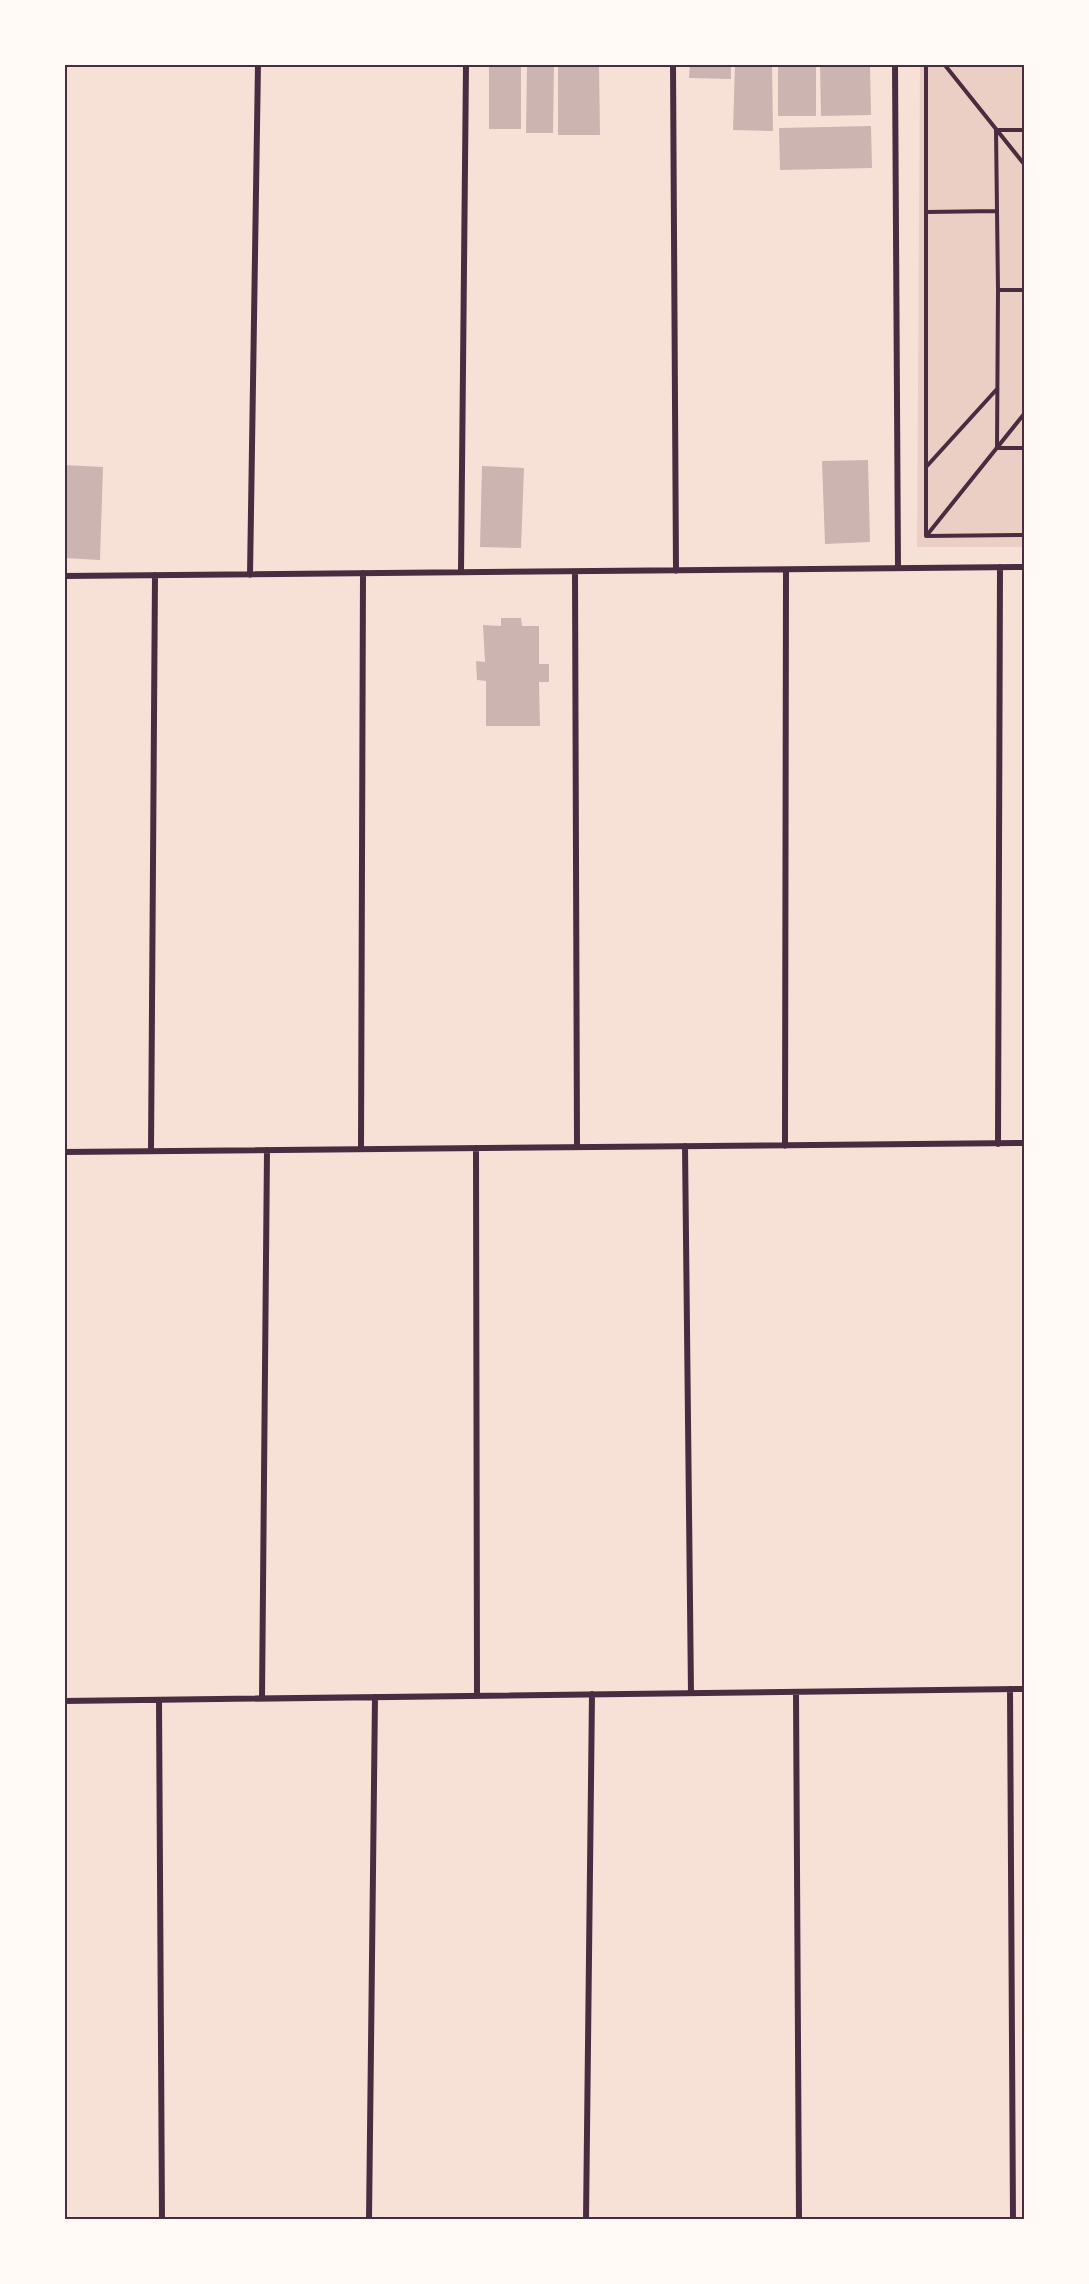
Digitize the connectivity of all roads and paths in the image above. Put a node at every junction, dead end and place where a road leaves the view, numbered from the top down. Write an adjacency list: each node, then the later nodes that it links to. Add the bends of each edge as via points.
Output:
1 (258, 64): 30 (street)
2 (466, 64): 26 (street)
3 (673, 64): 25 (street)
4 (895, 64): 23 (street)
5 (926, 64): 11 (path)
6 (944, 64): 7 (path)
7 (996, 130): 8 (path); 9 (path); 10 (path)
8 (1024, 130)
9 (1024, 164)
10 (997, 211): 11 (path); 12 (path)
11 (927, 212): 18 (path)
12 (998, 290): 13 (path); 14 (path)
13 (1024, 290)
14 (997, 389): 16 (path); 18 (path)
15 (1024, 414): 16 (path)
16 (997, 448): 17 (path); 20 (path)
17 (1024, 448)
18 (927, 467): 20 (path)
19 (1024, 535): 20 (path)
20 (926, 536)
21 (1000, 567): 22 (street); 23 (street); 33 (street)
22 (1024, 567)
23 (898, 568): 24 (street)
24 (786, 570): 25 (street); 35 (street)
25 (676, 571): 27 (street)
26 (461, 572): 27 (street); 28 (street)
27 (575, 572): 36 (street)
28 (363, 573): 30 (street); 38 (street)
29 (155, 575): 30 (street); 31 (street); 40 (street)
30 (250, 575)
31 (64, 576)
32 (1024, 1143): 33 (street)
33 (998, 1144): 35 (street)
34 (685, 1146): 35 (street); 36 (street); 45 (street)
35 (785, 1146)
36 (577, 1147): 37 (street)
37 (476, 1148): 38 (street); 48 (street)
38 (361, 1149): 39 (street)
39 (267, 1150): 40 (street); 49 (street)
40 (151, 1151): 41 (street)
41 (64, 1152)
42 (1010, 1689): 43 (street); 44 (street); 56 (street)
43 (1024, 1689)
44 (796, 1692): 45 (street); 55 (street)
45 (691, 1693): 46 (street)
46 (592, 1694): 48 (street); 54 (street)
47 (375, 1696): 48 (street); 49 (street); 53 (street)
48 (477, 1696)
49 (262, 1698): 50 (street)
50 (159, 1700): 51 (street); 52 (street)
51 (64, 1701)
52 (162, 2220)
53 (369, 2220)
54 (586, 2220)
55 (799, 2220)
56 (1013, 2220)

